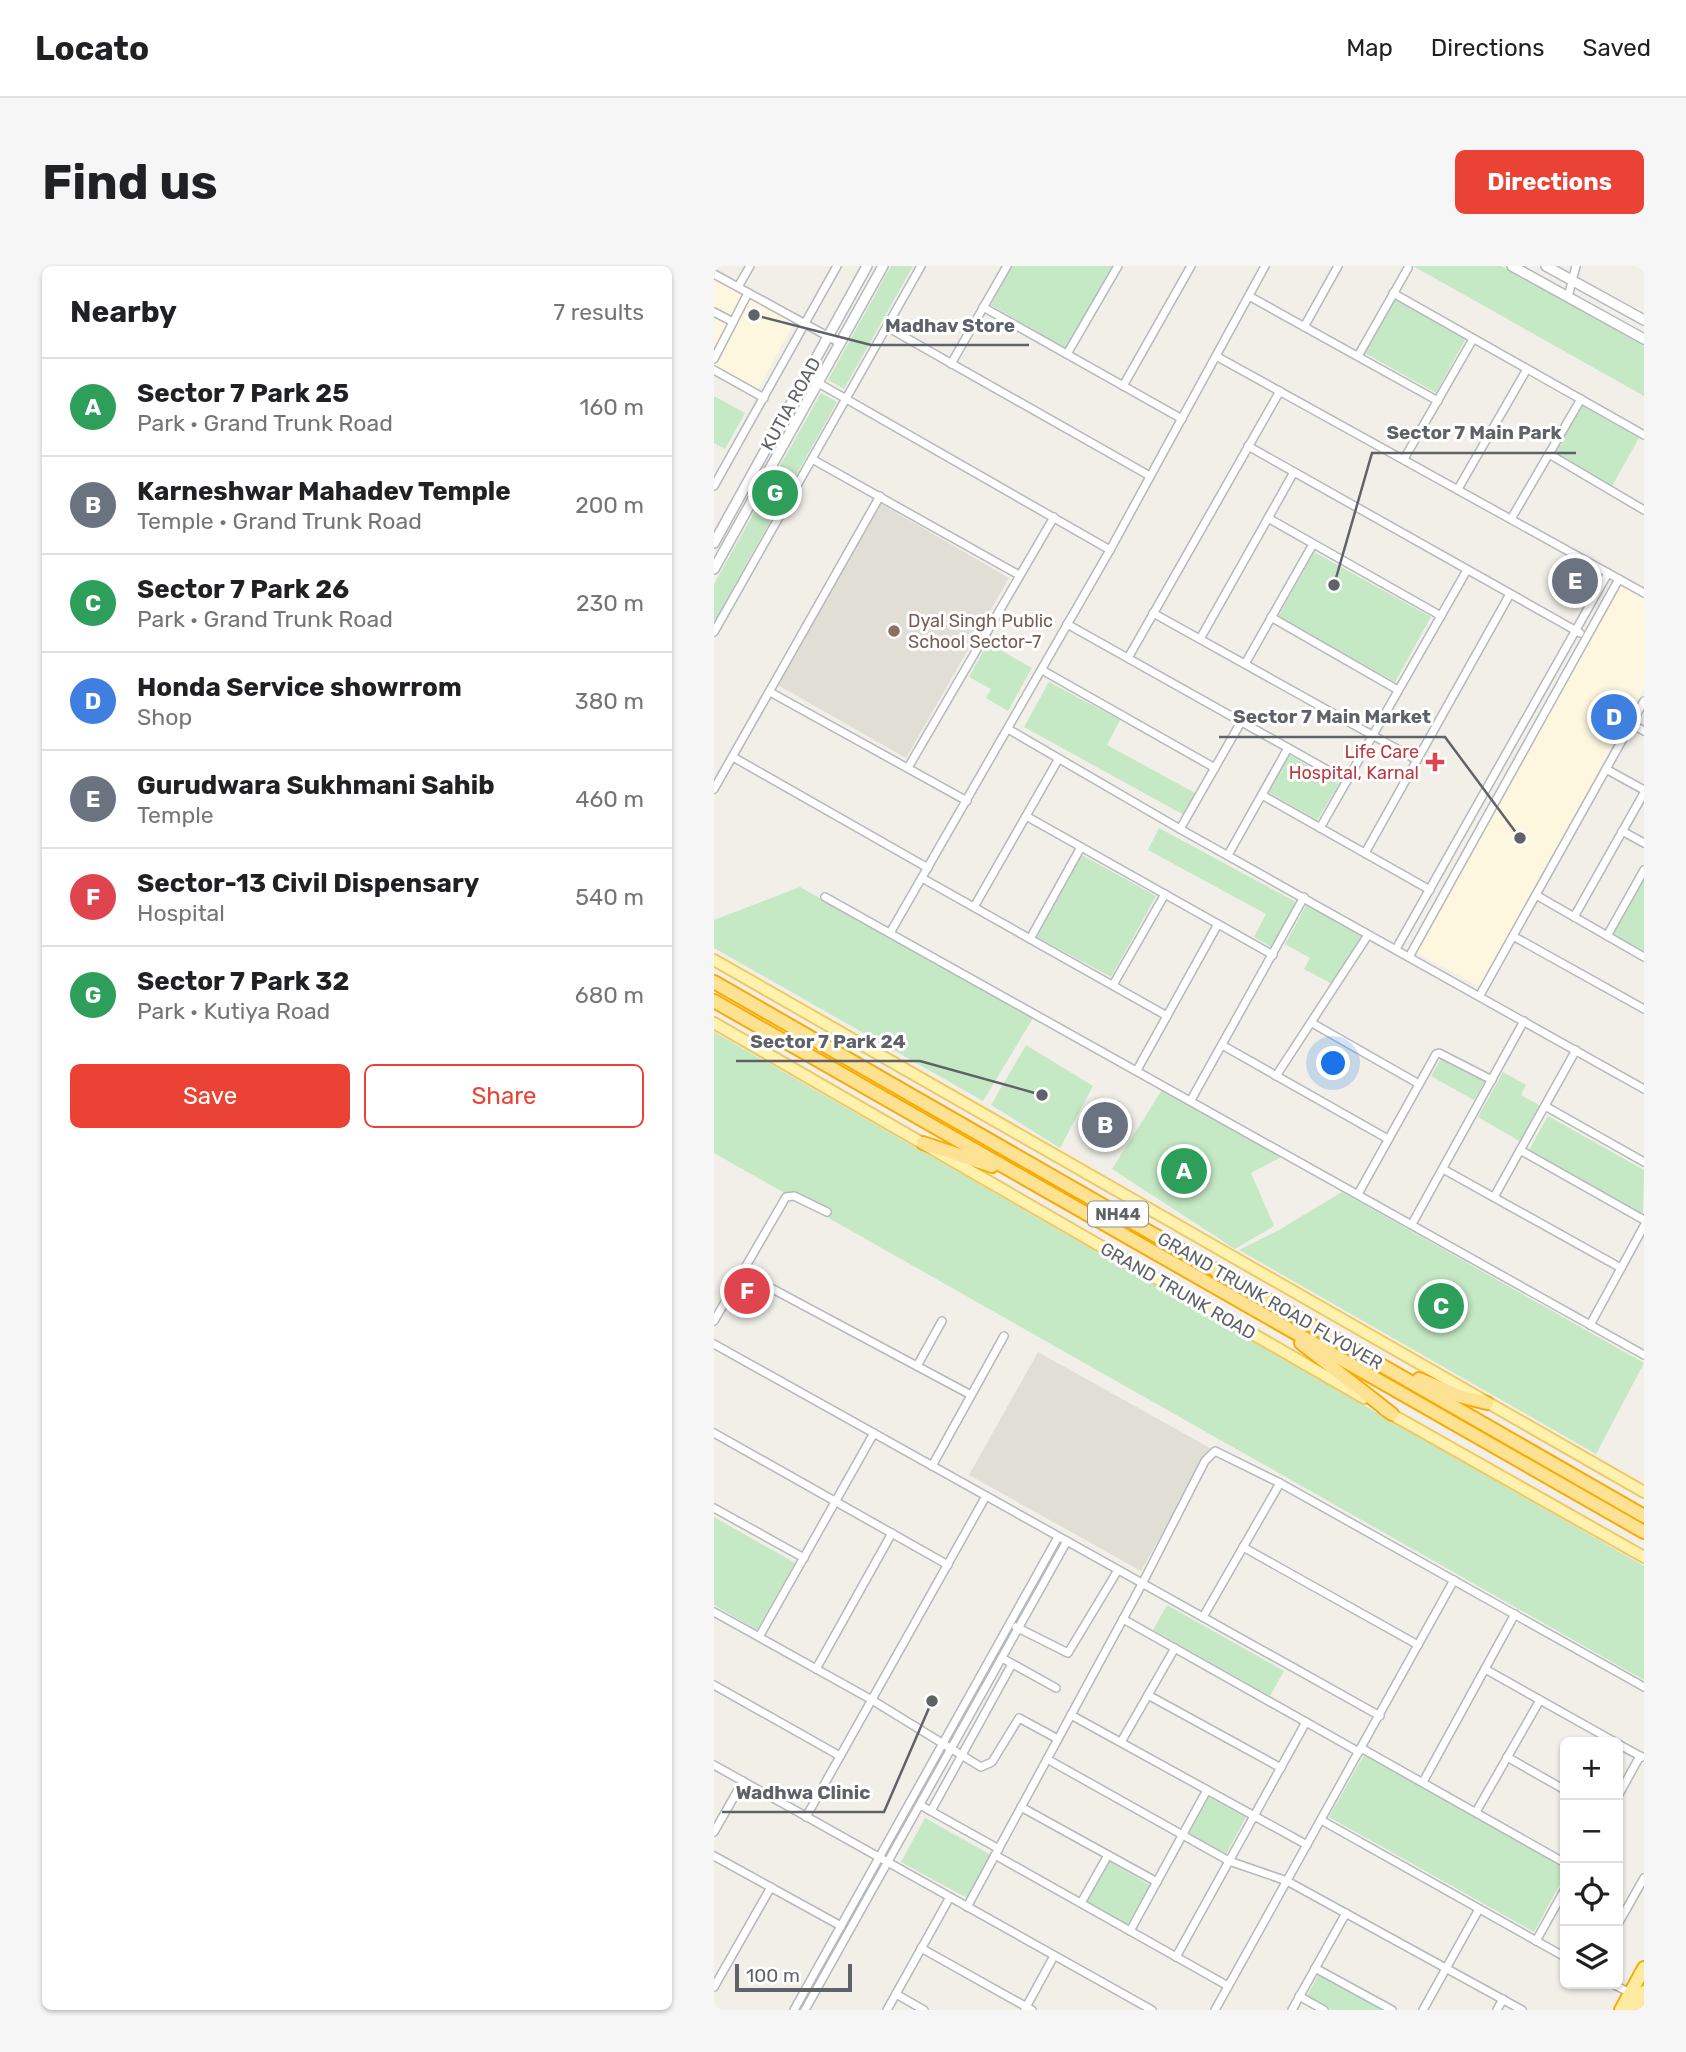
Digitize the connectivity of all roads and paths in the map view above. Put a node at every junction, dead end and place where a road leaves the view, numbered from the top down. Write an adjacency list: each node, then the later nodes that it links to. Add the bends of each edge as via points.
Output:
1 (750, 266): 17 (street)
2 (837, 266): 26 (street)
3 (867, 266): 29 (street, KUTIA ROAD)
4 (883, 266): 32 (street)
5 (921, 266): 27 (street)
6 (1007, 266): 22 (street)
7 (1118, 266): 33 (street)
8 (1191, 266): 42 (street)
9 (1265, 266): 20 (street)
10 (1338, 266): 28 (street)
11 (1512, 266): 21 (street)
12 (1546, 266): 16 (street)
13 (1576, 266): 16 (street)
14 (1408, 268): 19 (street)
15 (714, 274): 17 (street)
16 (1572, 281): 21 (street); 24 (street)
17 (738, 287): 18 (street)
18 (748, 293): 25 (street); 26 (street)
19 (1393, 293): 31 (street); 35 (street)
20 (1250, 296): 28 (street); 34 (street)
21 (1568, 297): 30 (street)
22 (983, 307): 33 (street); 37 (street)
23 (714, 312): 25 (street)
24 (1644, 320)
25 (733, 322): 36 (street)
26 (805, 324): 29 (street); 44 (street)
27 (887, 327): 37 (street); 45 (street)
28 (1304, 327): 35 (street)
29 (828, 337): 32 (street); 40 (street, KUTIA ROAD)
30 (1644, 338)
31 (1473, 339): 38 (street); 47 (street)
32 (841, 343): 41 (street)
33 (1067, 354): 42 (street)
34 (1216, 356): 43 (street); 48 (street)
35 (1358, 356): 47 (street)
36 (714, 359)
37 (951, 364): 55 (street)
38 (1527, 369): 46 (street); 57 (street)
39 (714, 370): 44 (street)
40 (806, 376): 41 (street); 63 (street, KUTIA ROAD)
41 (818, 383): 45 (street); 66 (street)
42 (1123, 386): 48 (street)
43 (1280, 391): 50 (street); 53 (street)
44 (764, 398): 56 (street)
45 (847, 398): 52 (street); 60 (street)
46 (1581, 399): 49 (street); 51 (street)
47 (1438, 401): 53 (street)
48 (1182, 419): 55 (street)
49 (1644, 435)
50 (1248, 446): 54 (street); 73 (street)
51 (1549, 454): 59 (street); 62 (street)
52 (812, 459): 58 (street); 78 (street)
53 (1404, 459): 57 (street)
54 (1294, 472): 61 (street); 67 (street)
55 (1150, 476): 65 (street)
56 (714, 486)
57 (1458, 489): 62 (street)
58 (880, 496): 69 (street); 85 (street)
59 (1644, 510)
60 (1054, 517): 65 (street); 69 (street)
61 (1268, 518): 64 (street); 80 (street)
62 (1511, 519): 68 (street)
63 (714, 543)
64 (1313, 544): 74 (street); 75 (street)
65 (1110, 550): 76 (street)
66 (714, 569)
67 (1467, 570): 72 (street); 74 (street)
68 (1608, 573): 70 (street); 77 (street)
69 (1019, 575): 98 (street)
70 (1619, 579): 71 (street); 79 (street)
71 (1644, 593)
72 (1510, 594): 77 (street); 97 (street)
73 (1153, 613): 80 (street); 81 (street)
74 (1441, 616): 84 (street)
75 (1271, 617): 82 (street); 84 (street)
76 (1067, 624): 81 (street); 83 (street)
77 (1576, 631): 79 (street); 87 (street)
78 (714, 632)
79 (1586, 637): 90 (street)
80 (1200, 639): 82 (street)
81 (1128, 658): 88 (street)
82 (1245, 664): 93 (street)
83 (1042, 670): 91 (street); 99 (street)
84 (1398, 690): 93 (street)
85 (770, 692): 95 (street); 98 (street)
86 (1644, 701): 89 (street)
87 (1526, 720): 90 (street); 107 (street)
88 (1241, 722): 94 (street); 99 (street)
89 (1631, 724): 92 (street); 100 (street)
90 (1536, 727): 108 (street)
91 (1009, 729): 96 (street); 105 (street)
92 (1644, 731)
93 (1373, 735): 97 (street); 101 (street)
94 (1288, 748): 101 (street); 104 (street)
95 (733, 757): 102 (street); 116 (street)
96 (1058, 760): 106 (street); 110 (street)
97 (1417, 760): 114 (street)
98 (909, 766): 105 (street)
99 (1216, 768): 110 (street)
100 (1606, 769): 103 (street); 121 (street)
101 (1347, 781): 109 (street)
102 (714, 789)
103 (1644, 791): 111 (street)
104 (1262, 795): 109 (street); 115 (street)
105 (967, 801): 116 (street)
106 (1026, 816): 113 (street); 124 (street)
107 (1469, 821): 108 (street); 119 (street)
108 (1480, 827): 134 (street)
109 (1320, 828): 114 (street)
110 (1180, 829): 115 (street)
111 (1622, 831): 112 (street); 125 (street)
112 (1644, 842)
113 (1081, 847): 120 (street); 131 (street)
114 (1365, 853): 119 (street)
115 (1228, 855): 123 (street)
116 (928, 868): 118 (street)
117 (1644, 870): 130 (street)
118 (922, 878): 124 (street); 127 (street)
119 (1430, 890): 132 (street)
120 (1165, 894): 126 (street); 138 (street)
121 (1536, 895): 125 (street); 129 (street)
122 (825, 897): 127 (street)
123 (1304, 897): 128 (street); 133 (street)
124 (974, 907): 131 (street)
125 (1574, 917): 130 (street)
126 (1218, 924): 133 (street); 142 (street)
127 (890, 933): 148 (street)
128 (1368, 934): 132 (street); 145 (street)
129 (1513, 936): 139 (street); 141 (street)
130 (1607, 936): 135 (street)
131 (1030, 939): 138 (street)
132 (1396, 949): 134 (street)
133 (1273, 955): 146 (street)
134 (1409, 957): 139 (street)
135 (1644, 957)
136 (714, 960): 179 (main road)
137 (714, 982): 176 (highway, GRAND TRUNK ROAD FLYOVER / NH44)
138 (1112, 985): 142 (street)
139 (1480, 995): 143 (street)
140 (714, 1001): 160 (highway, NH44)
141 (1644, 1009)
142 (1167, 1016): 148 (street)
143 (1524, 1021): 147 (street); 150 (street)
144 (714, 1023): 156 (main road, GRAND TRUNK ROAD)
145 (1311, 1023): 149 (street); 151 (street)
146 (1222, 1045): 149 (street); 153 (street)
147 (1576, 1050): 152 (street); 154 (street)
148 (1137, 1070): 153 (street)
149 (1276, 1076): 155 (street)
150 (1492, 1080): 151 (street, via 1437,1053); 159 (street)
151 (1419, 1084): 155 (street)
152 (1644, 1089)
153 (1191, 1100): 161 (street)
154 (1545, 1106): 157 (street); 158 (street)
155 (1388, 1139): 161 (street)
156 (923, 1143): 160 (highway); 180 (main road, GRAND TRUNK ROAD)
157 (1520, 1150): 162 (street); 164 (street)
158 (1644, 1163)
159 (1443, 1168): 162 (street); 165 (street)
160 (1019, 1175): 172 (highway, GRAND TRUNK ROAD / NH44)
161 (1358, 1194): 165 (street)
162 (1494, 1197): 167 (street)
163 (827, 1212): 168 (street, via 794,1196 786,1197)
164 (1644, 1220)
165 (1412, 1224): 171 (street)
166 (1644, 1226): 167 (street)
167 (1621, 1268): 171 (street)
168 (741, 1272): 169 (street); 177 (street)
169 (714, 1321)
170 (942, 1321): 177 (street)
171 (1590, 1325): 175 (street)
172 (1287, 1328): 180 (highway); 190 (highway, GRAND TRUNK ROAD FLYOVER / NH44)
173 (1004, 1336): 178 (street)
174 (714, 1344): 182 (street)
175 (1643, 1354)
176 (1364, 1356): 179 (highway, via 1447,1392); 189 (highway, GRAND TRUNK ROAD FLYOVER / NH44)
177 (917, 1366): 178 (street)
178 (971, 1395): 183 (street)
179 (1487, 1403): 185 (main road)
180 (1392, 1414): 195 (main road, GRAND TRUNK ROAD)
181 (714, 1433): 187 (street)
182 (874, 1433): 183 (street); 187 (street)
183 (932, 1466): 186 (street)
184 (1280, 1483): 194 (street); 199 (street); 200 (street, via 1222,1452 1209,1453)
185 (1644, 1492)
186 (986, 1496): 192 (street); 197 (street)
187 (835, 1502): 191 (street); 196 (street)
188 (714, 1508): 196 (street)
189 (1644, 1516)
190 (1644, 1532)
191 (892, 1533): 197 (street); 212 (street)
192 (1058, 1537): 193 (street); 205 (street)
193 (1067, 1541): 198 (street); 206 (street)
194 (1243, 1547): 203 (street); 208 (street)
195 (1644, 1557)
196 (804, 1558): 207 (street)
197 (948, 1565): 218 (street)
198 (1118, 1570): 200 (street); 206 (street, via 1068,1653)
199 (1454, 1580): 202 (street); 208 (street)
200 (1142, 1584): 203 (street); 204 (street)
201 (714, 1612): 207 (street)
202 (1515, 1614): 213 (street); 215 (street)
203 (1203, 1617): 221 (street)
204 (1123, 1619): 209 (street); 220 (street)
205 (1009, 1623): 206 (street); 226 (street)
206 (1018, 1628): 210 (street)
207 (759, 1637): 212 (street)
208 (1419, 1644): 221 (street)
209 (1175, 1648): 217 (street); 222 (street)
210 (1002, 1658): 211 (street); 229 (street)
211 (1012, 1664): 216 (street); 231 (street)
212 (816, 1669): 218 (street)
213 (1485, 1670): 219 (street); 238 (street)
214 (714, 1685): 230 (street)
215 (1644, 1687)
216 (1056, 1688)
217 (1148, 1695): 225 (street); 236 (street)
218 (872, 1700): 226 (street); 230 (street)
219 (1540, 1700): 223 (street); 232 (street)
220 (1071, 1715): 224 (street); 225 (street)
221 (1380, 1716): 228 (street)
222 (1306, 1722): 228 (street); 236 (street)
223 (1606, 1737)
224 (1056, 1738): 231 (street, via 1019,1718 986,1766); 234 (street)
225 (1121, 1742): 241 (street)
226 (941, 1743): 229 (street); 255 (street)
227 (1623, 1746): 233 (street)
228 (1360, 1750): 238 (street); 248 (street)
229 (950, 1751): 231 (street); 242 (street)
230 (840, 1756): 247 (street)
231 (960, 1756): 244 (street)
232 (1507, 1757): 239 (street); 245 (street)
233 (1642, 1757): 240 (street)
234 (1047, 1759): 243 (street); 250 (street)
235 (714, 1765): 237 (street)
236 (1281, 1768): 246 (street)
237 (743, 1781): 247 (street); 249 (street)
238 (1423, 1782): 245 (street)
239 (1560, 1787)
240 (1623, 1788)
241 (1207, 1790): 246 (street); 250 (street)
242 (920, 1805): 244 (street); 258 (street)
243 (1021, 1807): 252 (street); 253 (street)
244 (931, 1811): 252 (street)
245 (1476, 1812): 256 (street)
246 (1254, 1816): 251 (street); 257 (street)
247 (806, 1817): 255 (street)
248 (1321, 1820): 251 (street); 267 (street)
249 (714, 1832)
250 (1183, 1835): 257 (street); 261 (street)
251 (1307, 1845): 260 (street)
252 (997, 1852): 265 (street); 266 (street)
253 (1108, 1855): 261 (street); 265 (street)
254 (714, 1856): 262 (street)
255 (879, 1857): 258 (street); 270 (street)
256 (1560, 1860)
257 (1229, 1861): 260 (street); 276 (street)
258 (888, 1863): 263 (street); 288 (street)
259 (1644, 1878): 269 (street)
260 (1287, 1881): 268 (street); 280 (street)
261 (1157, 1882): 271 (street)
262 (771, 1887): 270 (street); 281 (street)
263 (950, 1897): 266 (street); 273 (street)
264 (1560, 1898): 272 (street)
265 (1081, 1903): 271 (street)
266 (967, 1907): 275 (street)
267 (1479, 1909): 272 (street); 278 (street)
268 (1346, 1913): 277 (street); 278 (street)
269 (1623, 1915)
270 (841, 1926): 287 (street)
271 (1130, 1931): 276 (street)
272 (1536, 1941): 274 (street)
273 (921, 1948): 282 (street); 286 (street)
274 (1560, 1954)
275 (1054, 1956): 286 (street); 291 (street)
276 (1176, 1957): 280 (street)
277 (1315, 1968): 283 (street); 295 (street)
278 (1446, 1968): 285 (street); 296 (street)
279 (1644, 1968): 284 (highway)
280 (1228, 1986): 292 (street)
281 (714, 1987)
282 (896, 1994): 289 (street); 290 (street)
283 (1299, 1996): 293 (street); 294 (street)
284 (1637, 1998): 299 (highway)
285 (1503, 1999): 297 (street); 298 (street)
286 (1028, 2009)
287 (794, 2010)
288 (806, 2010)
289 (887, 2010)
290 (924, 2010)
291 (1152, 2010)
292 (1214, 2010)
293 (1292, 2010)
294 (1324, 2010)
295 (1392, 2010)
296 (1423, 2010)
297 (1497, 2010)
298 (1522, 2010)
299 (1621, 2010)

